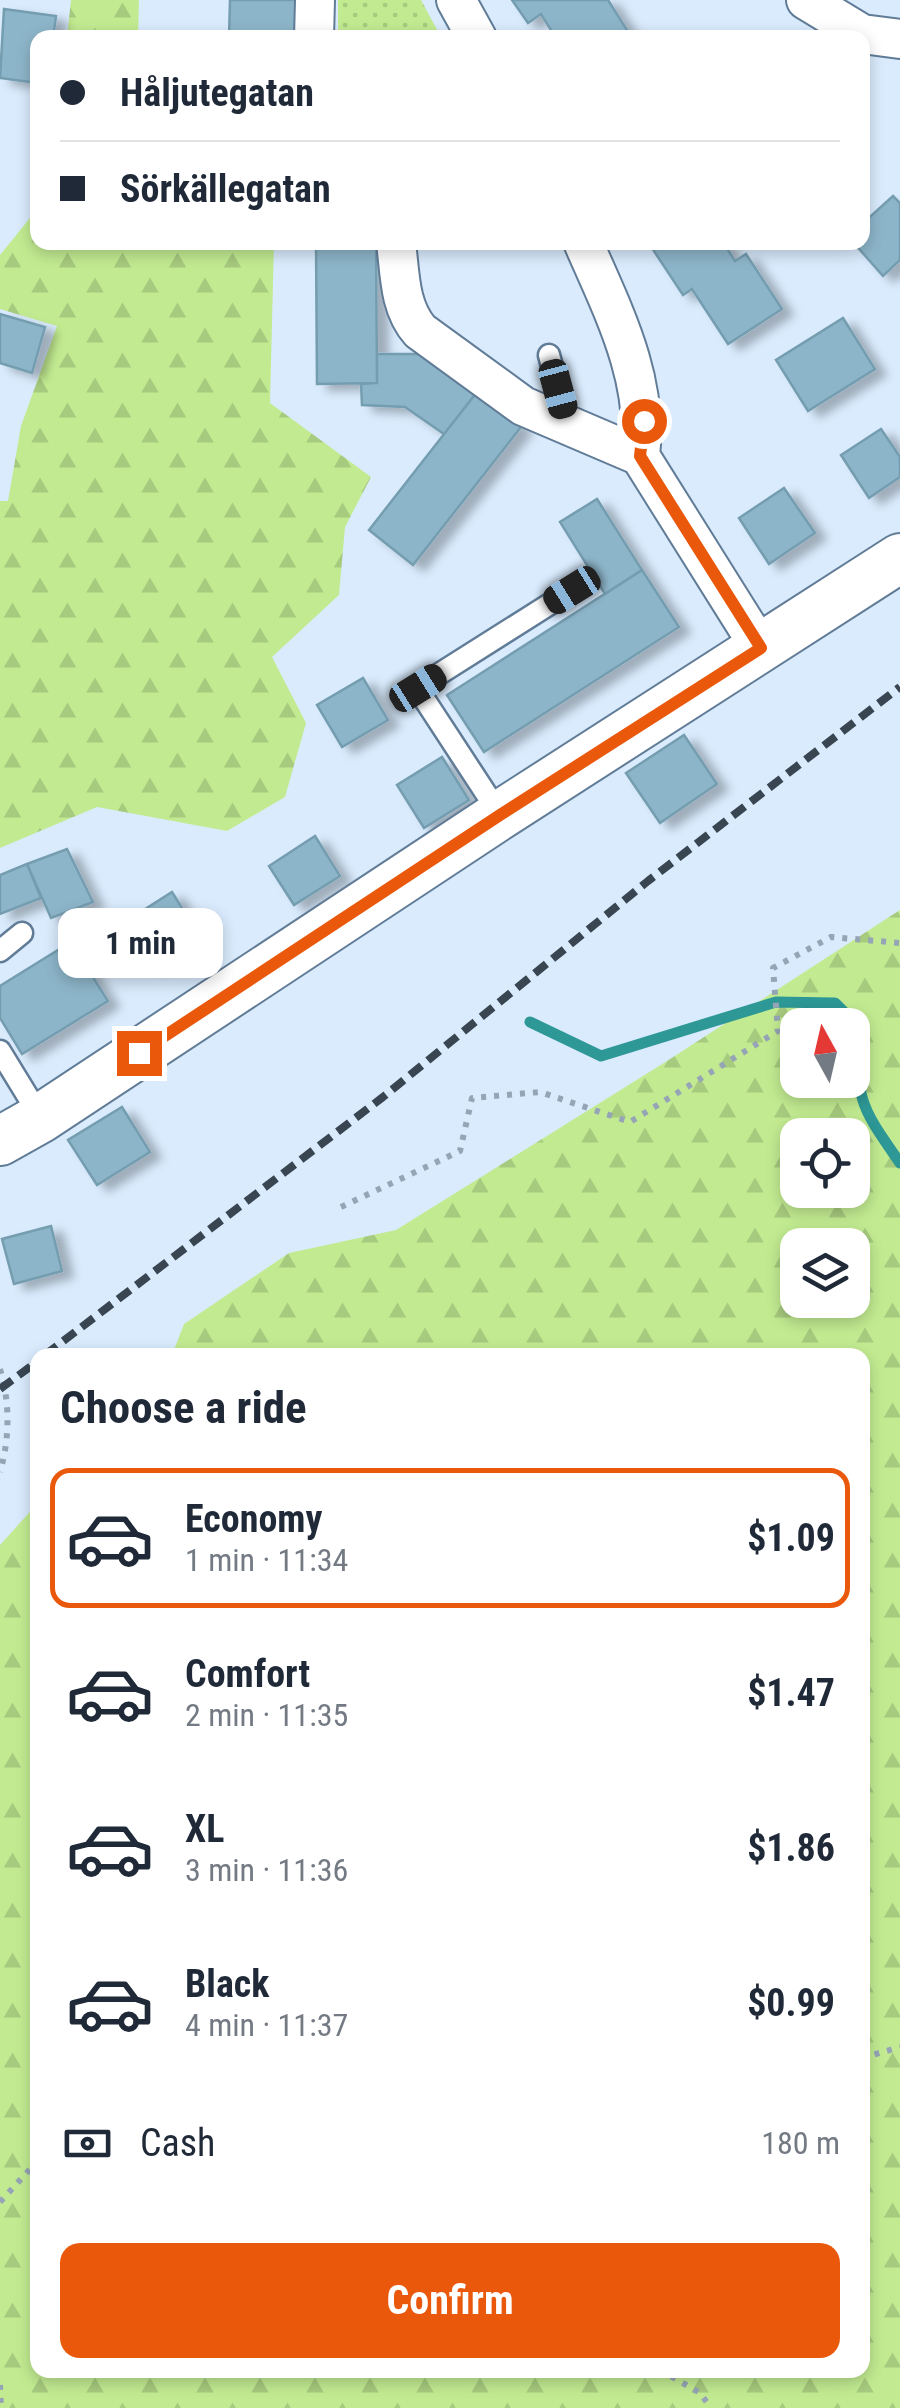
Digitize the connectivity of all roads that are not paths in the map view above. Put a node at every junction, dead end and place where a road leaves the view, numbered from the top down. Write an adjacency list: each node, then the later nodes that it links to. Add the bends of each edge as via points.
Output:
1 (316, 0): 4 (street)
2 (456, 0): 5 (street)
3 (806, 0): 6 (street)
4 (314, 30)
5 (473, 30)
6 (855, 30)
7 (870, 35): 8 (street)
8 (900, 39)
9 (397, 250): 12 (street, via 404,305 420,331 522,406)
10 (586, 250): 13 (street, via 628,346 644,421)
11 (549, 355): 12 (lane)
12 (567, 423): 13 (street)
13 (640, 456): 16 (street)
14 (900, 558): 16 (street)
15 (572, 590): 17 (lane, via 418,688)
16 (761, 648): 17 (street)
17 (500, 815): 21 (street)
18 (22, 933): 19 (lane)
19 (0, 951)
20 (0, 1051): 21 (lane)
21 (41, 1118): 22 (street)
22 (0, 1141)

